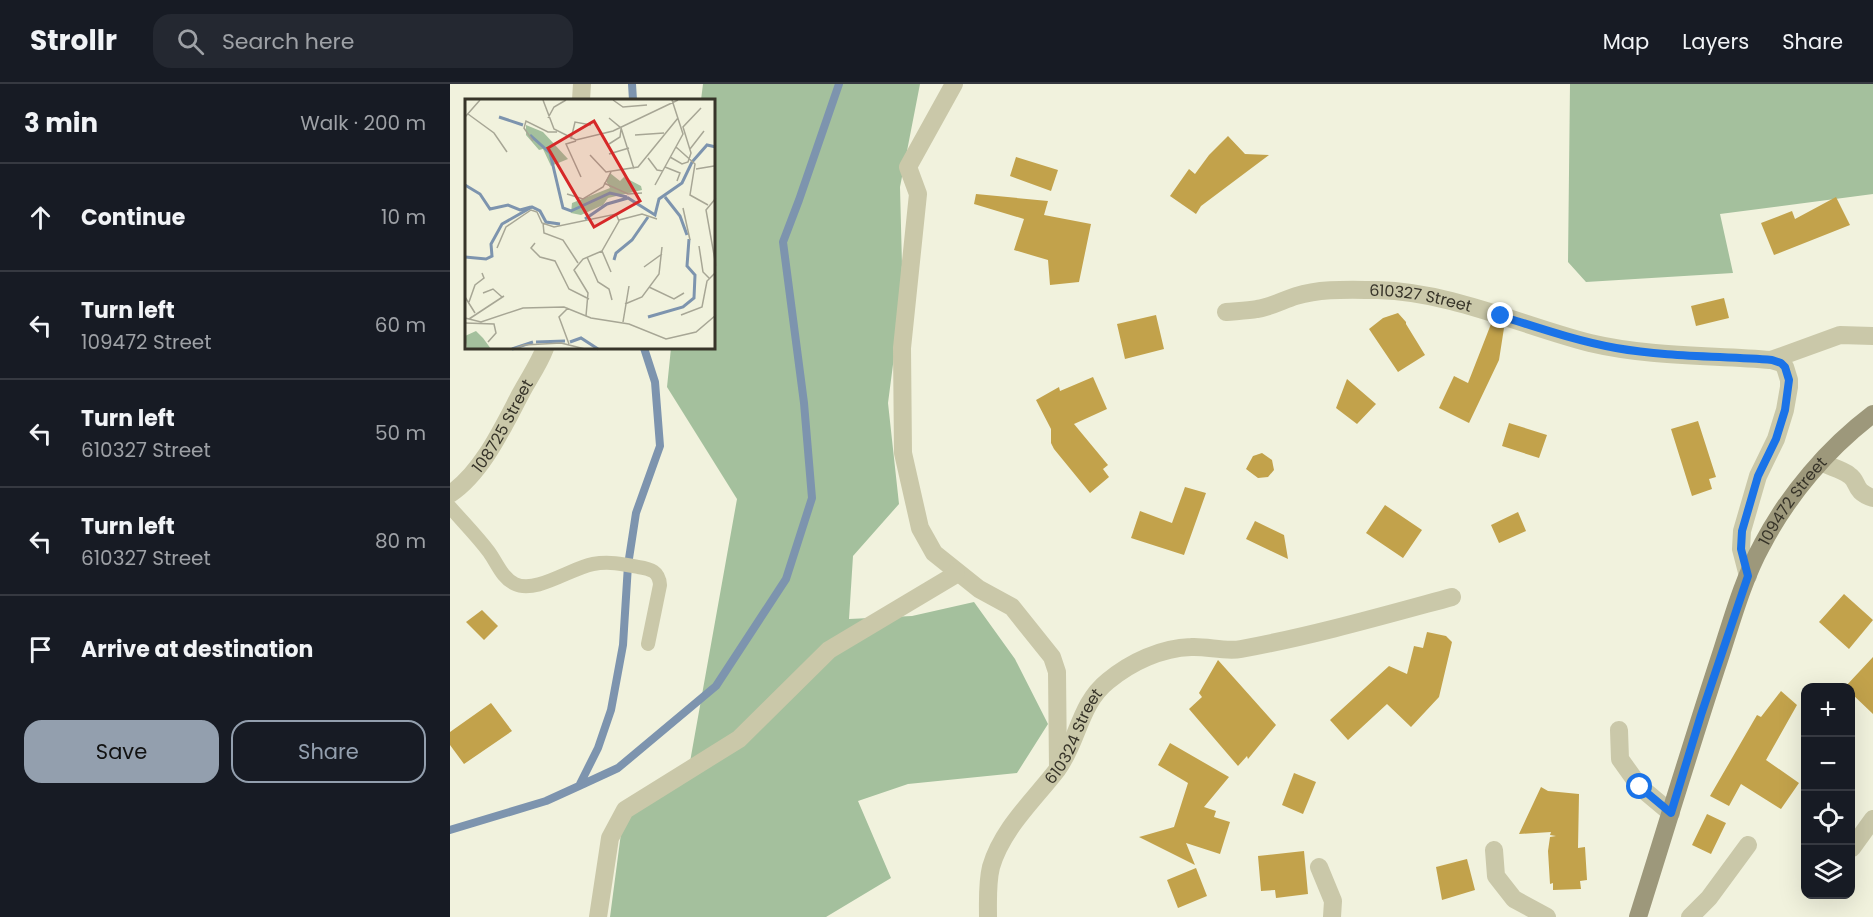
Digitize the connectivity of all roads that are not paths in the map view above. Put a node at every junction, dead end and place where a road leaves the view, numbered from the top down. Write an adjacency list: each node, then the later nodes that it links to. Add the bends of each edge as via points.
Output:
1 (582, 84): 3 (street)
2 (954, 84): 13 (street, via 908,167 918,194 902,371 903,453 920,528 934,553)
3 (581, 99)
4 (1226, 312): 7 (street, 610327 Street, via 1258,309 1320,291 1379,290 1456,303 1618,348)
5 (1873, 336): 7 (street, via 1840,335)
6 (544, 350): 10 (street, 108725 Street, via 495,441 462,486)
7 (1772, 360): 14 (street, via 1785,367 1789,387 1776,439 1758,476 1742,531 1741,549)
8 (1873, 414): 9 (street, 109472 Street)
9 (1821, 462): 11 (street, via 1850,475 1857,489); 14 (street, 109472 Street, via 1770,531)
10 (450, 494)
11 (1873, 498)
12 (450, 507): 16 (lane, via 516,585 530,586 590,564 613,562 656,572 660,585)
13 (956, 572): 18 (street, via 979,590 1012,607 1052,657 1057,672); 25 (street, via 829,650 739,739 625,810 610,838)
14 (1748, 576): 19 (street, 109472 Street)
15 (1452, 597): 18 (street, 610324 Street, via 1238,649 1190,647 1153,654 1107,682 1088,704)
16 (648, 644)
17 (1619, 730): 19 (street, via 1620,759 1640,787)
18 (1058, 768): 26 (street, 610324 Street, via 997,850 988,886)
19 (1671, 813): 29 (street, 109472 Street)
20 (1873, 819): 22 (street)
21 (1748, 844): 30 (street, via 1709,898)
22 (1854, 845)
23 (1494, 850): 28 (street, via 1497,876 1514,899)
24 (1319, 867): 27 (street, via 1333,901)
25 (598, 917)
26 (988, 917)
27 (1332, 917)
28 (1547, 917)
29 (1638, 917)
30 (1690, 917)

